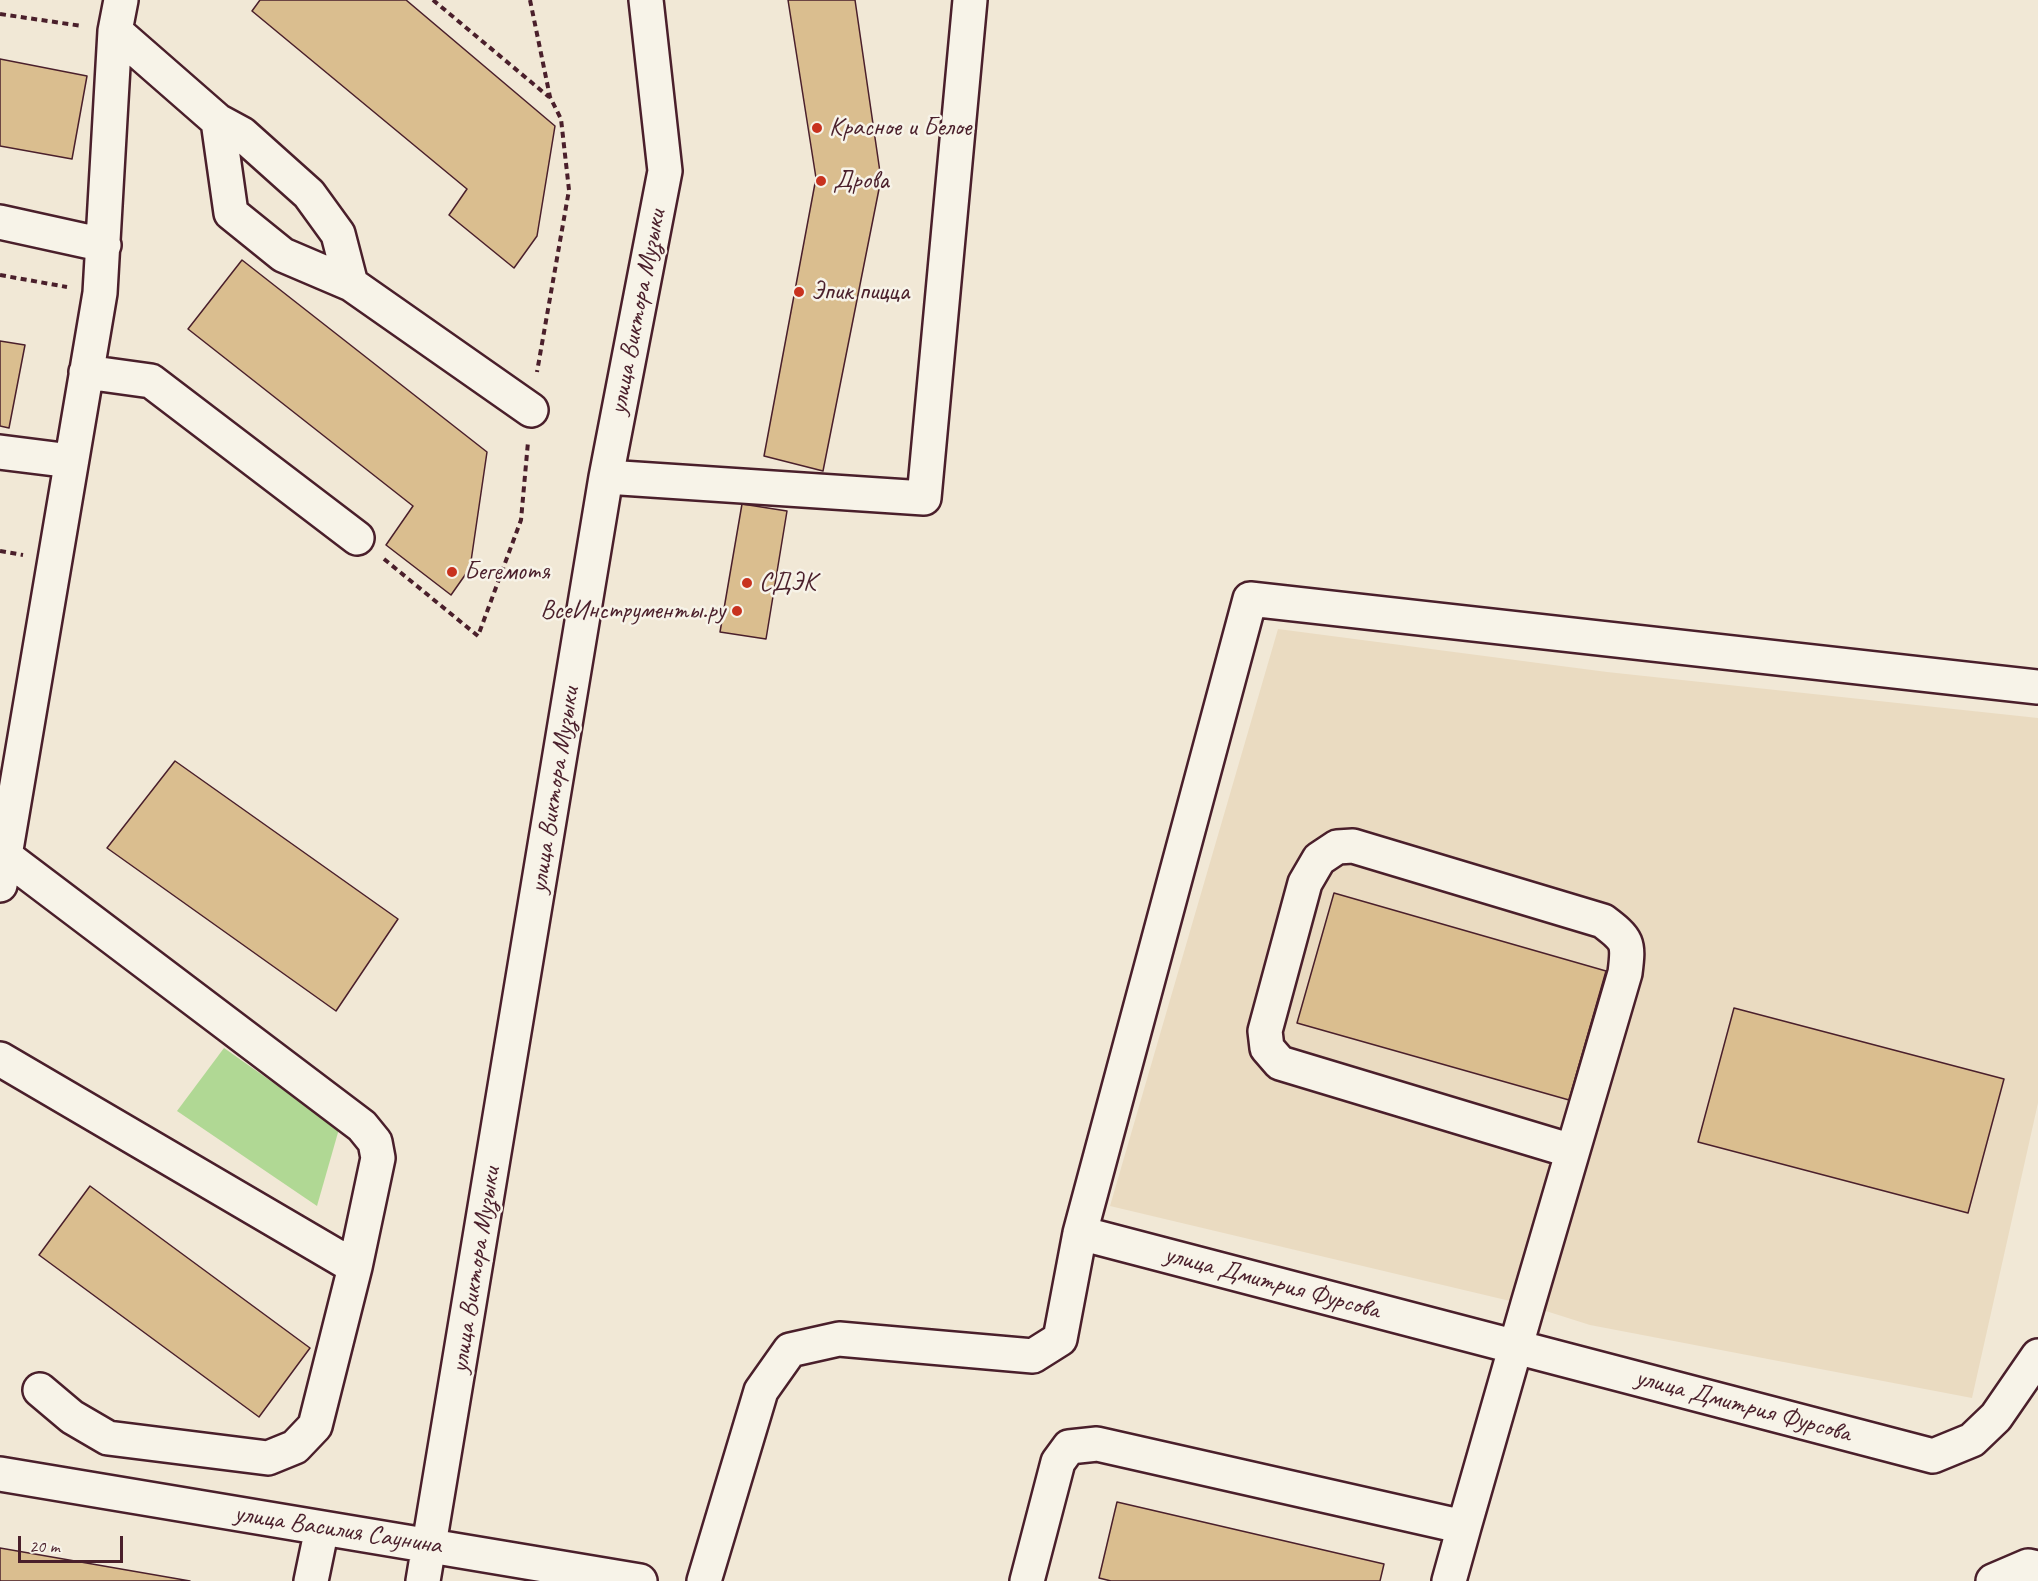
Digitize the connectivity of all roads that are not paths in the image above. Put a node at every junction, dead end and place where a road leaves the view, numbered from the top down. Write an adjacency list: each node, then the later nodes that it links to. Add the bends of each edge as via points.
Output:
1 (646, 0): 12 (street, улица Виктора Музыки, via 665,171)
2 (970, 0): 12 (street, via 924,498)
3 (118, 16): 4 (street); 6 (street)
4 (218, 121): 7 (street, via 242,134 309,194 338,234); 7 (street, via 231,213 283,255)
5 (0, 222): 6 (street)
6 (104, 245): 8 (street)
7 (351, 284): 9 (street)
8 (86, 372): 11 (street); 13 (street, via 151,381)
9 (531, 410)
10 (0, 452): 11 (street)
11 (71, 461): 15 (street)
12 (606, 477): 27 (street, улица Виктора Музыки)
13 (357, 538)
14 (2038, 687): 19 (street, via 1250,599)
15 (7, 811): 16 (street)
16 (3, 871): 20 (street, via 362,1126 375,1142 378,1158)
17 (0, 1059): 20 (street)
18 (1572, 1151): 18 (street, via 1625,973 1628,950 1622,936 1603,921 1353,846 1337,847 1319,859 1305,883 1265,1030 1267,1048 1280,1063); 21 (street)
19 (1080, 1233): 21 (street, улица Дмитрия Фурсова); 32 (street, via 1060,1339 1033,1356 839,1339 790,1350 761,1391)
20 (355, 1267): 23 (street, via 315,1426 295,1448 268,1458 108,1438 72,1417)
21 (1514, 1347): 22 (street, улица Дмитрия Фурсова, via 1934,1456 1972,1440 1996,1417); 25 (street)
22 (2038, 1356)
23 (40, 1390)
24 (0, 1474): 26 (street, улица Василия Саунина)
25 (1464, 1527): 33 (street, via 1097,1444 1069,1447 1058,1462); 34 (street)
26 (322, 1528): 27 (street, улица Василия Саунина); 29 (street)
27 (430, 1545): 30 (street, улица Виктора Музыки); 31 (street, улица Василия Саунина)
28 (2038, 1568): 35 (street, via 2028,1566)
29 (311, 1581)
30 (423, 1581)
31 (640, 1581)
32 (705, 1581)
33 (1027, 1581)
34 (1449, 1581)
35 (1994, 1581)

